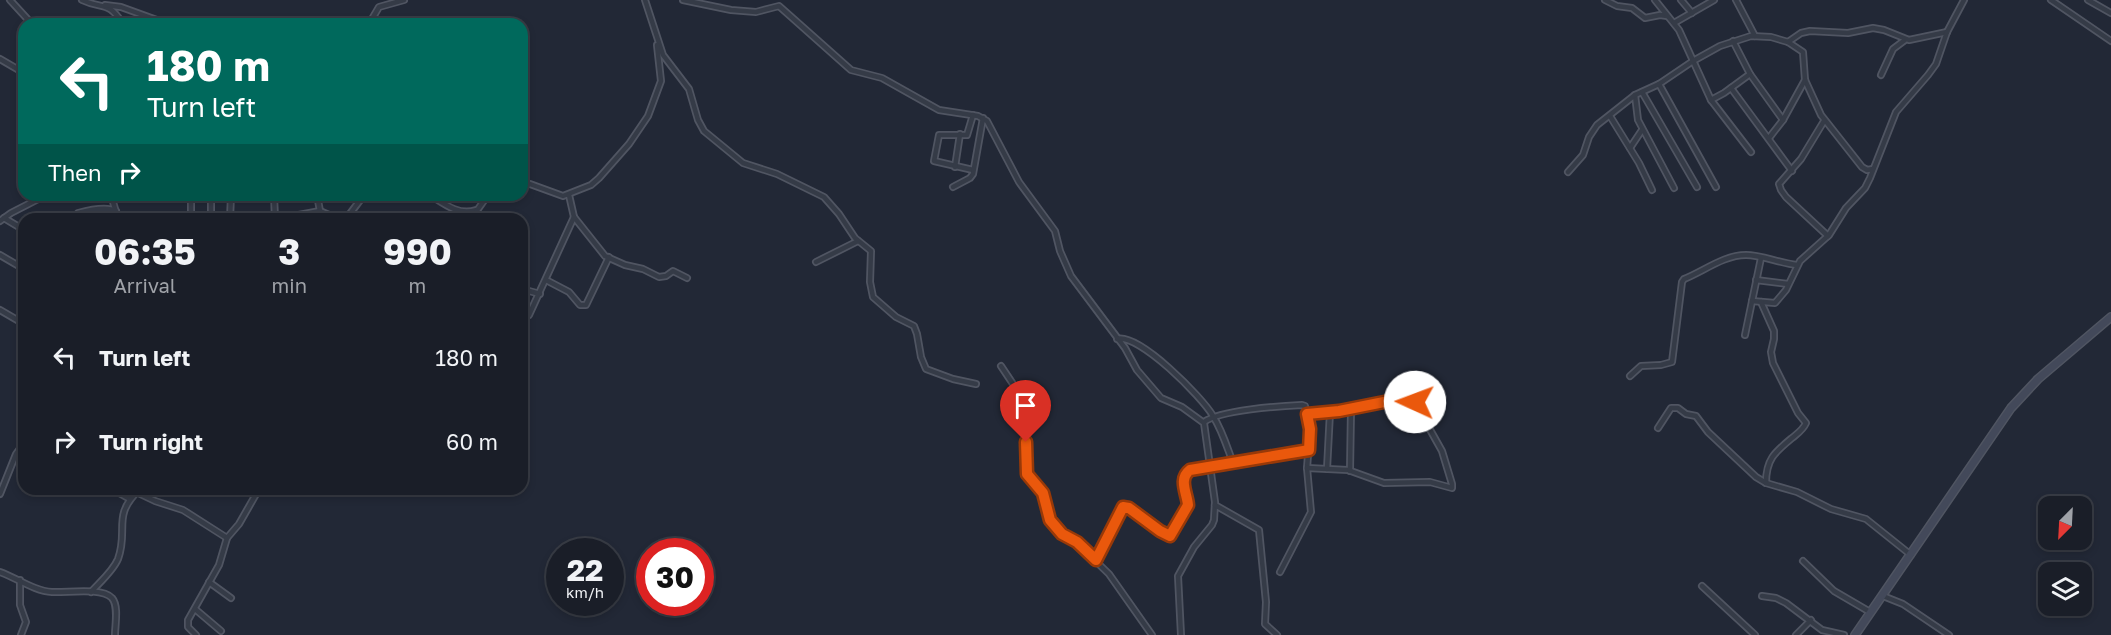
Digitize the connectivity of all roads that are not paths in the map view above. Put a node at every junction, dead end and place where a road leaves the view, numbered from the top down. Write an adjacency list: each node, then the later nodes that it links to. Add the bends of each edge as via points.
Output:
1 (10, 0): 17 (street)
2 (82, 0): 14 (street)
3 (404, 0): 20 (street, via 379,7)
4 (645, 0): 25 (street)
5 (683, 0): 41 (street, via 756,12 778,6 850,70 882,78 939,110)
6 (1603, 0): 21 (street, via 1632,8 1645,18)
7 (1655, 0): 21 (street)
8 (1681, 0): 15 (street)
9 (1736, 0): 24 (street)
10 (1964, 0): 23 (street)
11 (2051, 0): 28 (street)
12 (2088, 0): 16 (street)
13 (1710, 1): 15 (street)
14 (105, 5): 18 (street); 19 (street)
15 (1692, 14): 22 (street)
16 (2111, 14)
17 (26, 18)
18 (119, 18)
19 (151, 18)
20 (373, 18)
21 (1669, 18): 22 (street)
22 (1674, 24): 31 (street)
23 (1947, 32): 26 (street); 52 (street, via 1932,70 1896,112)
24 (1755, 36): 27 (street); 29 (street)
25 (657, 39): 62 (street, via 662,81 650,112 599,178); 81 (street, via 665,59 689,89 704,131 743,163 777,174 824,197)
26 (1905, 40): 29 (street, via 1873,28 1848,33 1810,31); 34 (street, via 1893,49)
27 (1733, 41): 31 (street); 33 (street)
28 (2111, 41)
29 (1788, 42): 35 (street, via 1803,52)
30 (0, 59): 32 (street)
31 (1693, 61): 36 (street); 40 (street)
32 (18, 70)
33 (1750, 74): 37 (street); 44 (street)
34 (1881, 75)
35 (1805, 80): 44 (street); 45 (street)
36 (1659, 84): 38 (street); 60 (street)
37 (1731, 88): 40 (street); 48 (street)
38 (1642, 92): 39 (street); 58 (street)
39 (1635, 95): 42 (street); 46 (street)
40 (1711, 100): 50 (street)
41 (973, 115): 43 (street); 47 (street, via 968,133)
42 (1610, 116): 49 (street); 55 (street, via 1593,129 1583,155)
43 (983, 118): 53 (street); 101 (street, via 1019,182 1055,231 1071,276)
44 (1783, 120): 48 (street)
45 (1824, 121): 52 (street, via 1862,167); 54 (street)
46 (1642, 130): 49 (street); 59 (street)
47 (960, 134): 51 (street); 51 (street, via 939,135 934,155 936,163)
48 (1769, 138): 54 (street)
49 (1630, 148): 61 (street)
50 (1751, 152)
51 (955, 167): 53 (street)
52 (1873, 169): 80 (street, via 1865,188)
53 (974, 170): 57 (street, via 970,178)
54 (1792, 171): 80 (street, via 1780,181 1781,190)
55 (1568, 172)
56 (528, 184): 62 (street, via 556,195)
57 (953, 187)
58 (1697, 187)
59 (1674, 188)
60 (1716, 188)
61 (1652, 190)
62 (569, 195): 77 (street)
63 (35, 201): 78 (street)
64 (113, 201): 69 (street)
65 (318, 201): 70 (street)
66 (439, 201): 75 (street)
67 (483, 201): 68 (street)
68 (476, 210): 74 (street); 76 (street)
69 (116, 211): 71 (street, via 108,208)
70 (320, 211): 72 (street); 73 (street)
71 (78, 213)
72 (309, 213)
73 (326, 213)
74 (468, 213)
75 (468, 213)
76 (474, 213)
77 (574, 217): 83 (street); 89 (street)
78 (2, 220): 79 (street)
79 (18, 227)
80 (1828, 236): 86 (street)
81 (858, 241): 85 (street); 104 (street, via 871,253 873,297 896,317 914,326 926,369)
82 (0, 255): 87 (street)
83 (609, 258): 88 (street, via 659,277 673,271); 89 (street, via 586,305 580,305 569,292)
84 (1761, 258): 86 (street); 90 (street); 103 (street, via 1735,256 1683,280 1672,362 1641,366)
85 (816, 262)
86 (1797, 265): 91 (street)
87 (18, 266)
88 (687, 278)
89 (546, 280): 93 (street)
90 (1756, 280): 91 (street); 94 (street)
91 (1788, 285): 95 (street, via 1775,303)
92 (528, 291): 93 (street)
93 (540, 294): 97 (street)
94 (1752, 302): 95 (street); 100 (street)
95 (1761, 302): 118 (street, via 1774,331 1773,363 1806,423 1772,456 1767,464)
96 (0, 310): 99 (street)
97 (529, 315)
98 (2111, 317): 127 (main road, via 2025,391)
99 (18, 320)
100 (1745, 334)
101 (1118, 339): 108 (street, via 1133,342 1177,374); 109 (street, via 1140,375 1160,397 1182,406)
102 (1001, 366): 128 (street, via 1030,416 1027,475 1043,493 1048,517 1056,528)
103 (1630, 376)
104 (976, 384)
105 (1351, 409): 106 (street); 117 (street); 117 (street, via 1394,400 1415,402 1442,452 1452,488 1430,482 1384,483)
106 (1330, 411): 107 (street); 116 (street)
107 (1307, 414): 108 (street, via 1302,405); 111 (street)
108 (1214, 417): 109 (street); 113 (street)
109 (1204, 422): 114 (street)
110 (1658, 428): 118 (street, via 1671,408 1696,416 1750,473)
111 (1309, 450): 113 (street); 115 (street)
112 (18, 451): 119 (street)
113 (1233, 463): 114 (street)
114 (1211, 468): 125 (street); 128 (street, via 1185,473 1189,504 1170,536 1123,507)
115 (1307, 468): 116 (street); 131 (street, via 1311,513)
116 (1328, 469): 117 (street)
117 (1350, 471)
118 (1766, 483): 127 (street, via 1797,492 1831,509 1863,517)
119 (0, 494)
120 (123, 495): 124 (street)
121 (134, 495): 124 (street)
122 (145, 495): 126 (street, via 183,510)
123 (256, 495): 126 (street)
124 (130, 499): 135 (street, via 122,515 118,558)
125 (1215, 506): 148 (street, via 1214,523 1177,577); 149 (street, via 1260,530 1265,624)
126 (227, 538): 133 (street)
127 (1911, 555): 137 (main road)
128 (1096, 560): 147 (street, via 1123,591)
129 (1803, 561): 140 (street, via 1834,591)
130 (0, 572): 132 (street)
131 (1280, 572)
132 (20, 580): 135 (street, via 51,592); 144 (street, via 20,605 26,622)
133 (209, 582): 138 (street); 139 (street)
134 (1702, 586): 150 (street)
135 (91, 592): 145 (street, via 114,600)
136 (1762, 596): 141 (street, via 1780,600)
137 (1883, 596): 140 (main road); 153 (street, via 1903,604)
138 (231, 598)
139 (195, 609): 142 (street); 146 (street, via 187,623)
140 (1870, 612): 152 (main road)
141 (1811, 620): 143 (street); 151 (street, via 1825,631)
142 (221, 631)
143 (1798, 634)
144 (21, 635)
145 (115, 635)
146 (196, 635)
147 (1152, 635)
148 (1181, 635)
149 (1277, 635)
150 (1755, 635)
151 (1844, 635)
152 (1855, 635)
153 (1948, 635)

